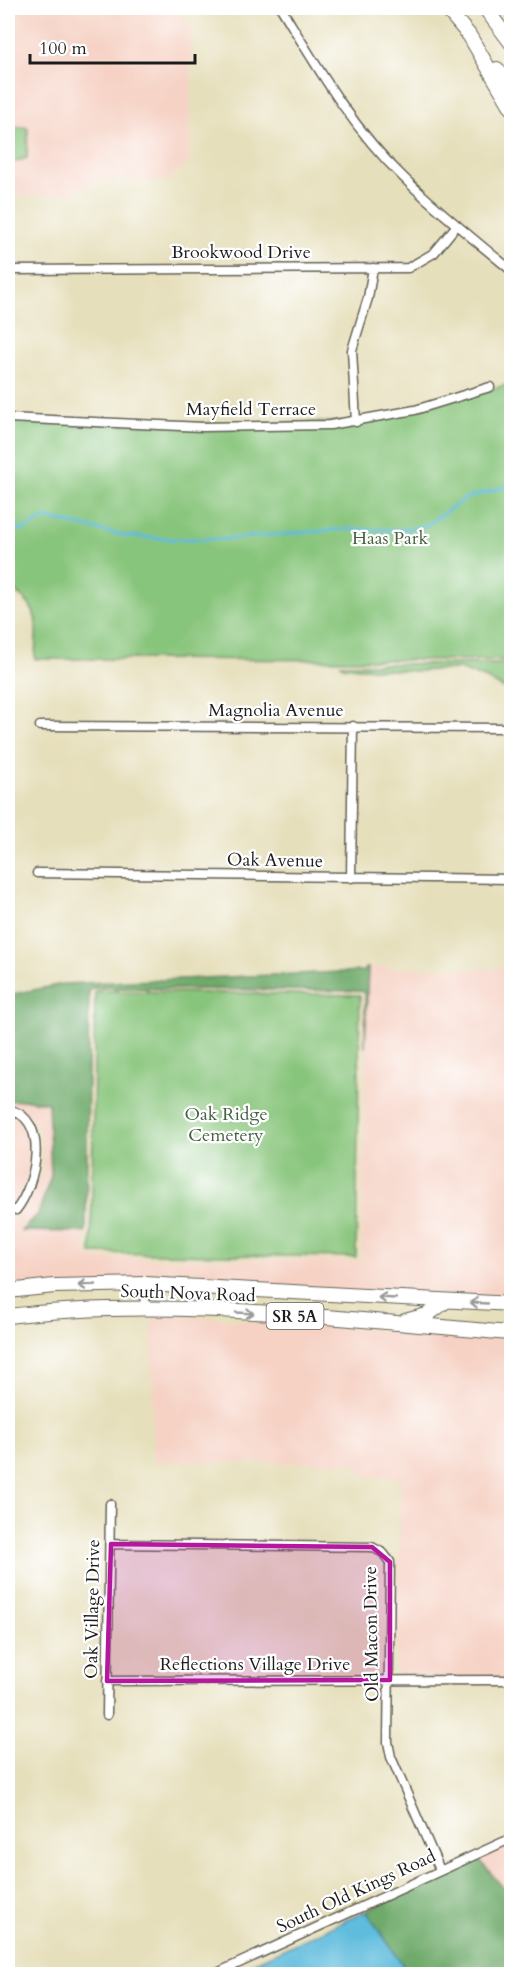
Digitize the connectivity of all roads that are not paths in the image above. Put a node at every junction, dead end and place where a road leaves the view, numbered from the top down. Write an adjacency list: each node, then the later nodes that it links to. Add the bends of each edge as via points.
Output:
1 (281, 8): 8 (street, via 374,146 400,175)
2 (446, 8): 4 (main road)
3 (485, 8): 5 (main road)
4 (469, 35): 6 (main road); 7 (main road)
5 (512, 45)
6 (512, 88)
7 (512, 108)
8 (458, 225): 9 (street, Brookwood Drive, via 434,253 408,268); 11 (street)
9 (373, 268): 10 (street, Brookwood Drive); 14 (street, via 352,350)
10 (8, 270)
11 (512, 272)
12 (490, 387): 14 (street, Mayfield Terrace, via 415,410)
13 (8, 418): 14 (street, Mayfield Terrace, via 203,427)
14 (356, 422)
15 (40, 726): 16 (street, Magnolia Avenue)
16 (353, 726): 17 (street, Magnolia Avenue); 19 (street)
17 (512, 728)
18 (37, 873): 19 (street, Oak Avenue)
19 (351, 878): 20 (street, Oak Avenue)
20 (512, 879)
21 (8, 1109): 22 (street, via 24,1118 33,1134 36,1169 25,1199)
22 (16, 1210)
23 (146, 1284): 24 (main road, South Nova Road / SR 5A, one-way to 24); 25 (main road, South Nova Road / SR 5A, one-way to 23); 27 (street)
24 (8, 1291)
25 (446, 1301): 26 (main road, South Nova Road / SR 5A, one-way to 25); 29 (main road, via 427,1315)
26 (512, 1304)
27 (144, 1308): 28 (main road, South Nova Road / SR 5A); 29 (main road, South Nova Road / SR 5A, one-way to 29)
28 (8, 1316)
29 (394, 1324): 30 (main road, South Nova Road / SR 5A)
30 (512, 1333)
31 (110, 1504): 32 (street, Oak Village Drive)
32 (111, 1544): 33 (street, Old Macon Drive, via 372,1547 390,1562); 35 (street, Oak Village Drive)
33 (390, 1680): 34 (street, Reflections Village Drive); 35 (street, Reflections Village Drive); 38 (street, Old Macon Drive, via 391,1757)
34 (512, 1680)
35 (107, 1681): 36 (street, Oak Village Drive)
36 (107, 1715)
37 (512, 1838): 38 (street, South Old Kings Road)
38 (440, 1870): 39 (street, South Old Kings Road)
39 (215, 1974)

